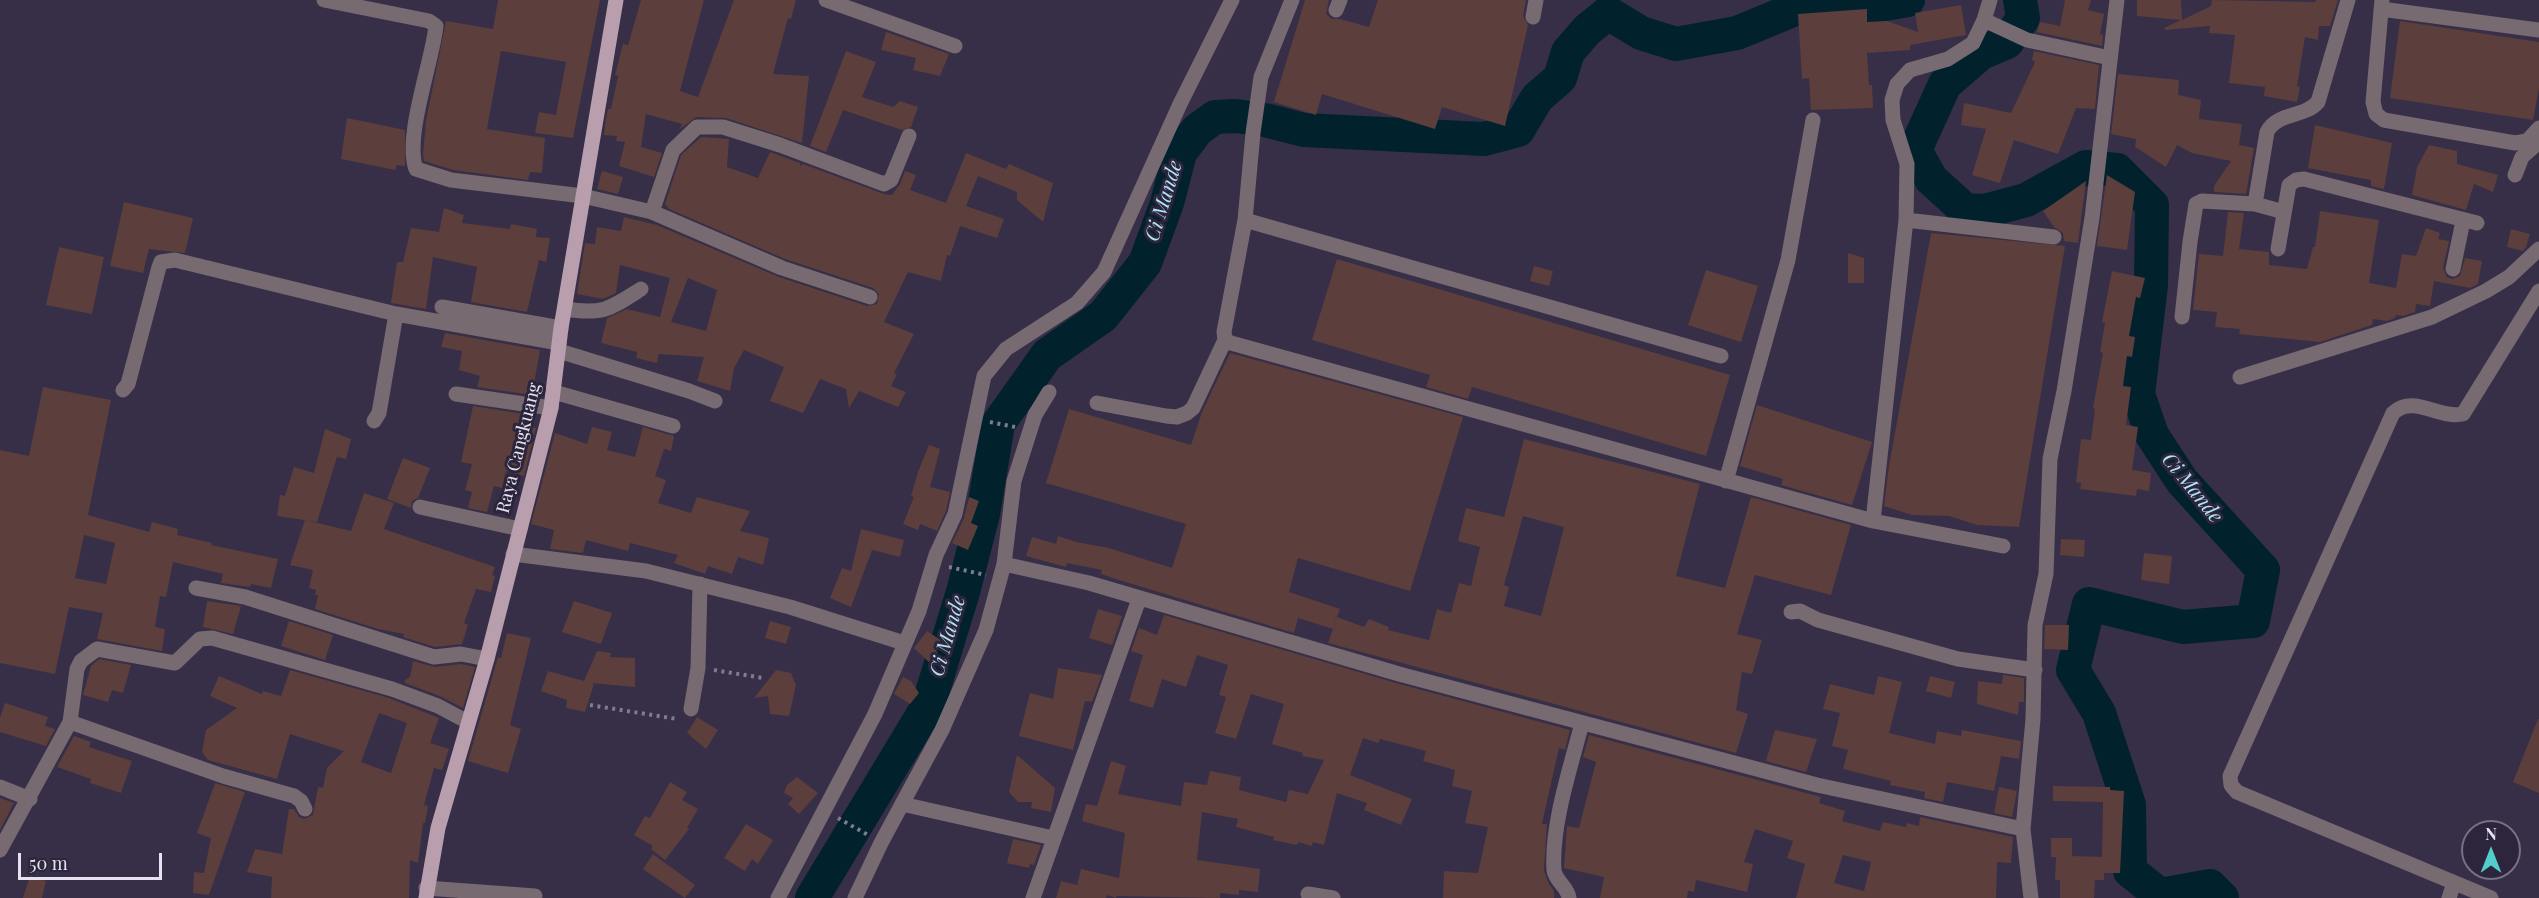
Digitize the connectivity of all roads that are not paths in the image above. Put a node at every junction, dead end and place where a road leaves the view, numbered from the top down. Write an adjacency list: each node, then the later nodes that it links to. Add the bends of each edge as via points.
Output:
1 (324, 0): 21 (street, via 429,21 436,26 416,125 416,169 451,180)
2 (615, 0): 21 (main road, Raya Cangkuang)
3 (826, 0): 14 (street)
4 (1232, 0): 62 (street, via 1179,104 1104,272 1077,303 1006,349 984,376 954,514)
5 (1292, 0): 25 (street, via 1261,77)
6 (1536, 0): 11 (street)
7 (1990, 0): 12 (street)
8 (2117, 0): 15 (street)
9 (2348, 0): 22 (street, via 2318,102 2274,122 2267,132)
10 (2381, 4): 13 (street); 17 (street, via 2373,102 2376,114 2384,120 2515,142 2527,141)
11 (1533, 17)
12 (1984, 20): 15 (street, via 2067,50); 26 (street, via 1973,43 1965,50 1910,70 1897,84 1892,100 1893,120 1907,164)
13 (2539, 30)
14 (955, 46)
15 (2110, 58): 64 (street, via 2097,182 2050,459 2046,574 2036,625)
16 (1813, 120): 51 (street, via 1788,260)
17 (2539, 128)
18 (909, 136): 23 (street, via 891,180 884,184 723,127 697,127 673,150)
19 (2539, 142): 20 (street, via 2522,157)
20 (2515, 175)
21 (583, 196): 23 (street); 35 (main road, Raya Cangkuang)
22 (2255, 204): 24 (street); 37 (street, via 2196,204)
23 (651, 212): 33 (street, via 782,268)
24 (2284, 212): 28 (street); 30 (street, via 2289,185 2304,179 2470,222)
25 (1245, 220): 38 (street); 40 (street)
26 (1906, 220): 27 (street); 53 (street)
27 (2054, 237)
28 (2278, 249)
29 (2539, 249): 41 (street, via 2509,277 2432,316)
30 (2452, 269)
31 (641, 289): 35 (street, via 606,310)
32 (2539, 291): 76 (street, via 2463,414 2452,416 2412,404 2393,413 2230,776 2237,792)
33 (870, 297)
34 (442, 307): 39 (street)
35 (565, 309): 39 (main road, Raya Cangkuang)
36 (396, 314): 39 (street); 42 (street, via 166,260 159,267 128,384); 49 (street, via 379,412)
37 (2182, 317)
38 (1225, 340): 47 (street, via 1193,408 1186,413 1166,416); 51 (street)
39 (560, 341): 43 (main road, Raya Cangkuang); 46 (street)
40 (1721, 356)
41 (2240, 377)
42 (123, 390)
43 (554, 392): 48 (main road, Raya Cangkuang); 50 (street)
44 (1049, 392): 57 (street, via 1035,415 1014,481)
45 (456, 394): 48 (street)
46 (715, 401)
47 (1097, 403)
48 (551, 408): 54 (main road, Raya Cangkuang)
49 (374, 421)
50 (673, 426)
51 (1726, 481): 53 (street)
52 (420, 507): 54 (street)
53 (1873, 521): 55 (street)
54 (519, 529): 56 (main road, Raya Cangkuang)
55 (2003, 546)
56 (513, 554): 58 (street, via 646,571); 63 (main road, Raya Cangkuang)
57 (1004, 564): 60 (street); 71 (street, via 986,630 942,730)
58 (700, 584): 62 (street); 65 (street, via 699,668)
59 (196, 588): 63 (street, via 245,597 434,657 461,654)
60 (1139, 599): 68 (street); 74 (street)
61 (1791, 612): 64 (street, via 1800,610 1818,620 1958,659)
62 (904, 643): 80 (street, via 875,714)
63 (487, 659): 67 (main road, Raya Cangkuang)
64 (2035, 670): 73 (street)
65 (690, 709)
66 (70, 722): 67 (street, via 77,669 92,651 103,649 175,663 200,639 212,638 392,689 438,705); 70 (street); 72 (street, via 223,776 294,796)
67 (468, 722): 77 (main road, Raya Cangkuang, via 438,828)
68 (1582, 723): 73 (street, via 1817,786); 84 (street, via 1558,819 1554,872)
69 (0, 787): 70 (street)
70 (30, 799): 75 (street)
71 (901, 807): 74 (street); 81 (street)
72 (305, 808)
73 (2023, 829): 85 (street)
74 (1053, 838): 82 (street)
75 (0, 850)
76 (2454, 883): 86 (street); 87 (street)
77 (426, 893): 79 (street)
78 (1308, 894): 83 (street)
79 (535, 896)
80 (778, 898)
81 (855, 898)
82 (1033, 898)
83 (1333, 898)
84 (1569, 898)
85 (2031, 898)
86 (2449, 898)
87 (2491, 898)

